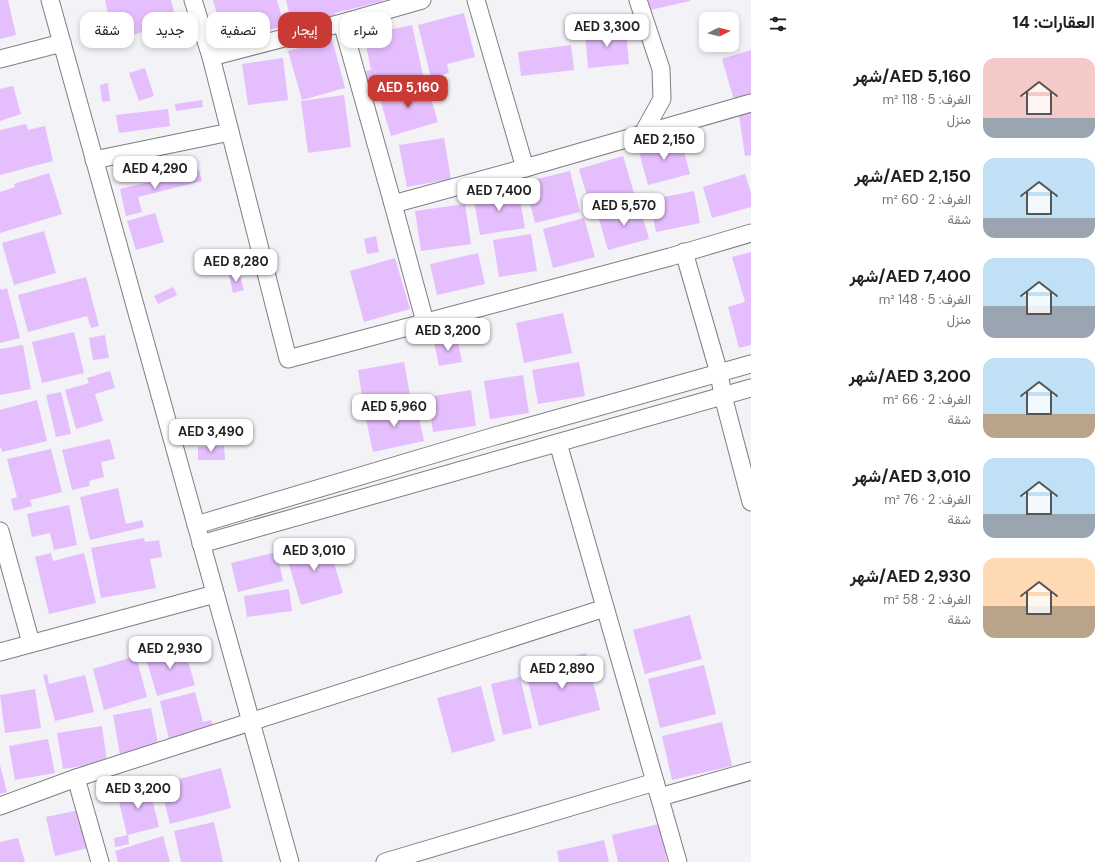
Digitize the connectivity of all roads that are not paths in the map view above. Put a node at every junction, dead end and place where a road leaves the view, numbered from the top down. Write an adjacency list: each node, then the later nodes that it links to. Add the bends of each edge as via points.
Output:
1 (50, 0): 8 (street)
2 (192, 0): 10 (street)
3 (422, 0): 6 (street)
4 (476, 0): 16 (street)
5 (638, 0): 14 (street, via 661,69 662,99)
6 (380, 12)
7 (340, 24): 10 (street)
8 (62, 43): 11 (street); 15 (street)
9 (349, 48): 17 (street)
10 (211, 57): 13 (street)
11 (0, 59)
12 (751, 103): 14 (street)
13 (230, 132): 15 (street); 20 (street, via 288,359)
14 (642, 135): 16 (street)
15 (94, 160): 27 (street)
16 (526, 168): 17 (street)
17 (393, 204): 20 (street)
18 (751, 233): 19 (street)
19 (684, 252): 20 (street); 22 (street)
20 (425, 322)
21 (751, 364): 22 (street)
22 (718, 373): 24 (street); 27 (street)
23 (751, 388): 24 (street)
24 (723, 396): 25 (street); 26 (street)
25 (558, 443): 29 (street); 31 (street)
26 (751, 502)
27 (196, 525): 29 (street)
28 (0, 531): 32 (street)
29 (201, 544): 30 (street)
30 (215, 594): 32 (street); 34 (street)
31 (606, 608): 34 (street); 37 (street)
32 (31, 643): 33 (street)
33 (0, 652)
34 (251, 722): 36 (street); 40 (street)
35 (751, 771): 37 (street)
36 (76, 778): 38 (street); 39 (street)
37 (658, 790): 41 (street); 42 (street)
38 (0, 806)
39 (100, 862)
40 (290, 862)
41 (385, 862)
42 (678, 862)

